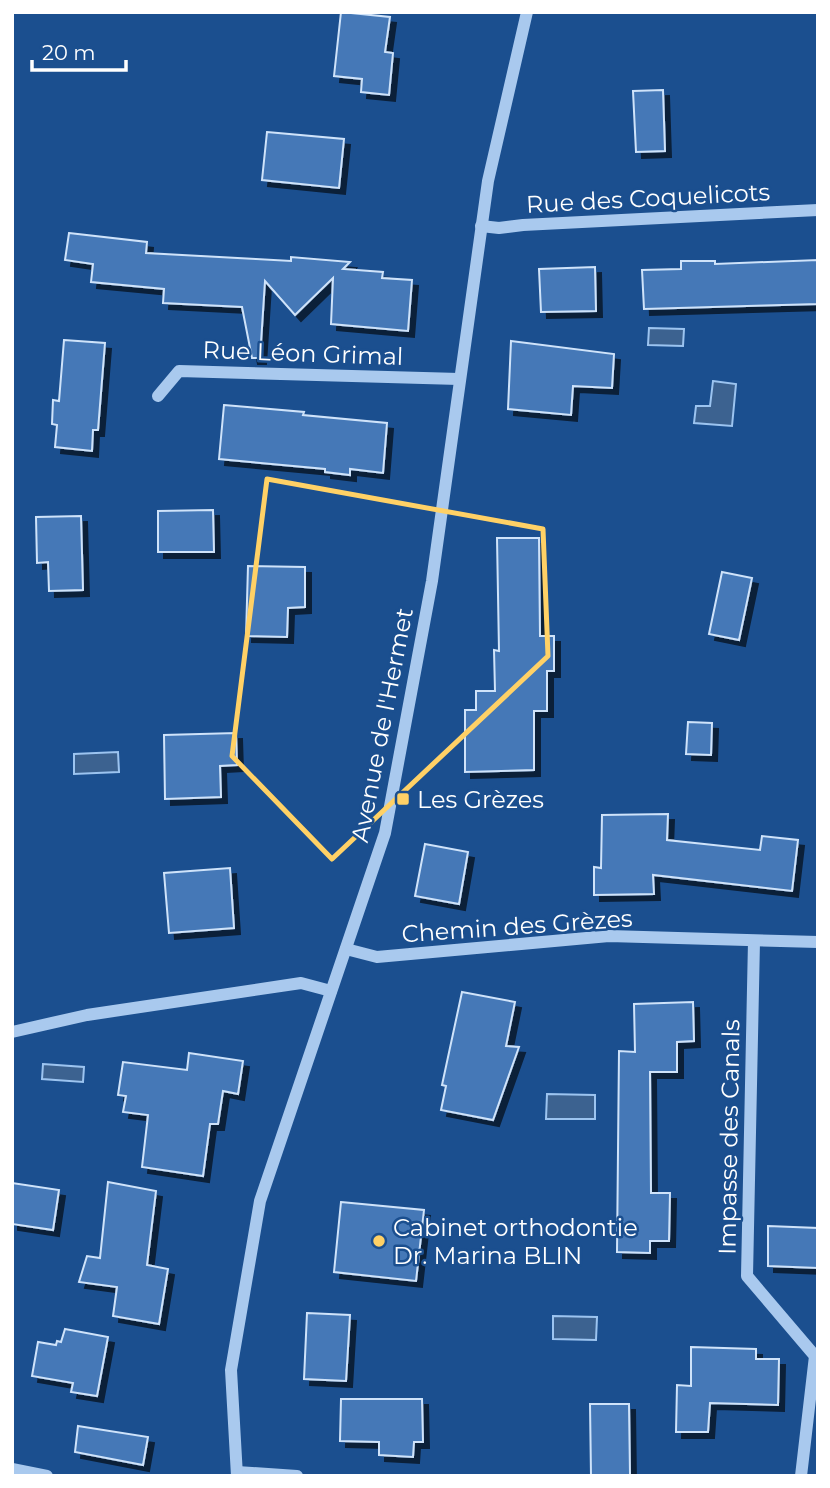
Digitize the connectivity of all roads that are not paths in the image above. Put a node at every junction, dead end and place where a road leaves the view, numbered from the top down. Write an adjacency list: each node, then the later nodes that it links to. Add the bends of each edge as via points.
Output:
1 (527, 12): 3 (street, Avenue de l'Hermet)
2 (818, 210): 3 (street, Rue des Coquelicots)
3 (481, 226): 4 (street, Avenue de l'Hermet)
4 (459, 379): 5 (street, Rue Léon Grimal, via 179,371); 8 (street, Avenue de l'Hermet, via 432,581 385,833)
5 (158, 396)
6 (754, 941): 7 (street, Chemin des Grèzes); 8 (street, Chemin des Grèzes, via 609,936 377,957); 15 (street, Impasse des Canals, via 747,1276 815,1356)
7 (818, 942)
8 (346, 949): 9 (street, Avenue de l'Hermet)
9 (331, 991): 10 (street, via 301,983 87,1015); 12 (street, Avenue de l'Hermet, via 260,1201 231,1370)
10 (12, 1032)
11 (12, 1469): 13 (street)
12 (237, 1474): 14 (street)
13 (47, 1476)
14 (297, 1476)
15 (801, 1476)

